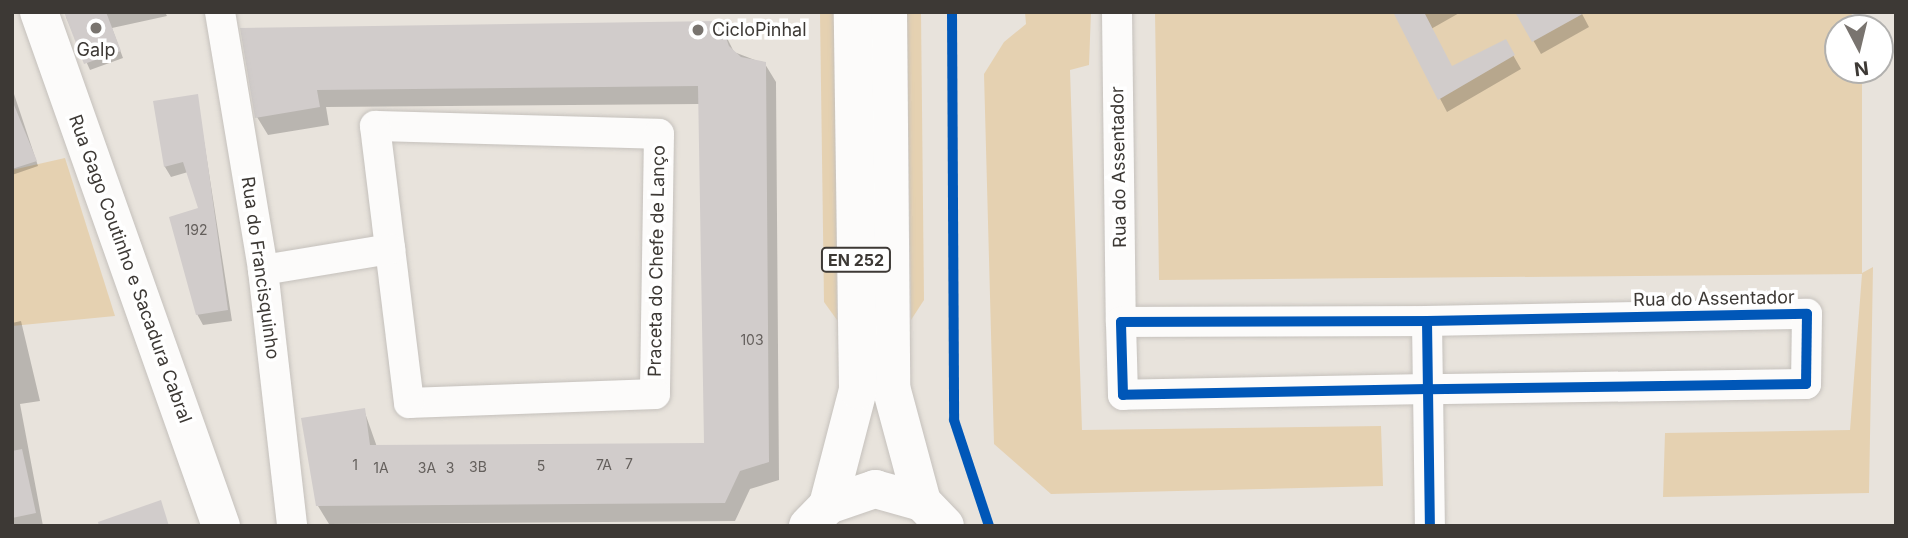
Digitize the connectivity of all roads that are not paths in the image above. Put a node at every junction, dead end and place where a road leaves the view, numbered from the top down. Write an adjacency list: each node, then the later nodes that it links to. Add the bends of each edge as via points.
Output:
1 (39, 12): 13 (main road, Rua Gago Coutinho e Sacadura Cabral)
2 (220, 12): 7 (street, Rua do Francisquinho)
3 (853, 12): 12 (main road, EN 252, via 858,390)
4 (888, 12): 11 (main road, EN 252, via 891,387)
5 (1117, 12): 8 (street, Rua do Assentador)
6 (390, 249): 6 (street, Praceta do Chefe de Lanço, via 375,126 659,134 655,394 409,403); 7 (street)
7 (263, 270): 14 (street, Rua do Francisquinho)
8 (1121, 321): 9 (street, Rua do Assentador); 10 (street, Rua do Assentador, via 1123,395)
9 (1427, 321): 10 (street); 10 (street, Rua do Assentador, via 1807,314 1806,384)
10 (1428, 389): 15 (street)
11 (934, 514): 12 (main road, EN 252, via 875,489)
12 (818, 515)
13 (221, 526)
14 (292, 526)
15 (1430, 526)

